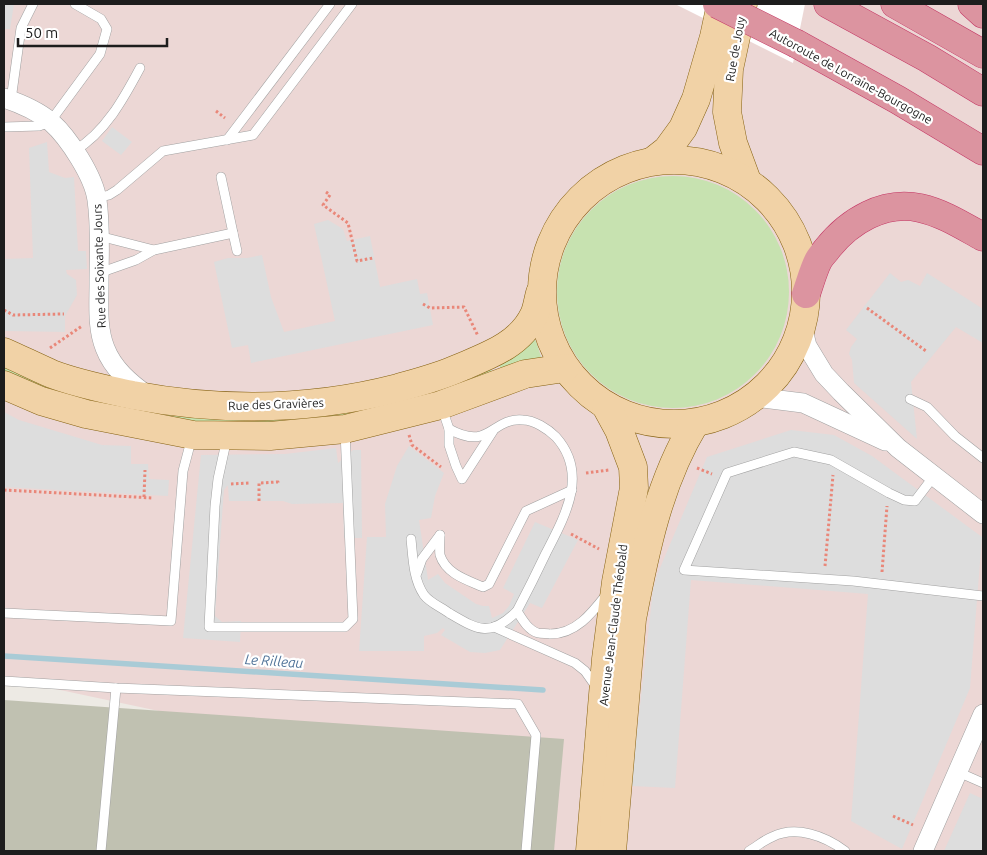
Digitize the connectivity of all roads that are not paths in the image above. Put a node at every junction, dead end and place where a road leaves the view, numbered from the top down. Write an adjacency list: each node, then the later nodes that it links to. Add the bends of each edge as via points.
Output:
1 (33, 4): 15 (lane, via 21,28)
2 (74, 4): 16 (lane, via 101,19 107,29 100,54)
3 (330, 4): 18 (lane)
4 (352, 4): 18 (lane, via 254,135)
5 (717, 4): 20 (highway, Autoroute de Lorraine-Bourgogne, bridge, via 797,44)
6 (721, 4): 21 (main road, Rue de Jouy, via 696,98 683,128 667,150)
7 (743, 4): 23 (main road, Rue de Jouy, via 729,70 727,112 733,143)
8 (828, 4): 14 (highway)
9 (895, 4): 12 (highway)
10 (972, 4): 11 (highway)
11 (983, 14)
12 (983, 54)
13 (140, 68): 19 (lane, via 110,117 87,144)
14 (983, 92)
15 (7, 99): 16 (street, Rue des Soixante Jours)
16 (50, 122): 17 (lane, via 39,126); 19 (street, Rue des Soixante Jours)
17 (4, 128)
18 (227, 140): 24 (lane, via 163,151 117,190)
19 (74, 151): 24 (street, Rue des Soixante Jours)
20 (983, 151)
21 (653, 161): 23 (main road, via 680,159 702,162); 31 (main road, via 632,166 605,179 585,193 567,212 553,236)
22 (221, 177): 25 (lane)
23 (747, 181): 32 (main road, via 785,220 804,265)
24 (97, 198): 26 (street, Rue des Soixante Jours)
25 (233, 233): 28 (lane); 29 (lane)
26 (99, 236): 28 (lane); 30 (street, Rue des Soixante Jours)
27 (983, 237): 32 (highway, via 949,218 920,208 897,206 876,212 854,222 836,237 818,261)
28 (154, 250): 30 (lane)
29 (237, 251)
30 (99, 273): 38 (street, Rue des Soixante Jours, via 101,336 106,350 115,366)
31 (541, 287): 35 (main road, via 543,316 552,345); 38 (main road, Rue des Gravières, via 534,315 519,336 507,346 440,377 365,397 313,405 210,406)
32 (806, 294): 33 (main road)
33 (802, 326): 37 (main road, via 791,354 775,378); 47 (street, via 807,346 824,374)
34 (4, 352): 38 (main road, Rue des Gravières, via 53,374 99,388)
35 (565, 368): 40 (main road, via 588,393); 41 (main road, via 525,374)
36 (4, 385): 45 (main road, via 41,401 86,414)
37 (755, 397): 42 (main road, via 730,412); 47 (street, via 802,403)
38 (150, 398)
39 (910, 399): 48 (lane, via 928,407)
40 (606, 406): 42 (main road, via 626,416 660,424); 55 (main road, Avenue Jean-Claude Théobald, via 620,430 633,467 631,510)
41 (445, 417): 43 (main road, via 403,415); 44 (lane, via 466,437 474,438); 44 (lane, via 449,445 462,479)
42 (696, 423): 70 (main road, Avenue Jean-Claude Théobald, via 682,445 666,484 639,582 631,628)
43 (345, 429): 46 (main road, via 270,436); 46 (lane, via 353,619 345,628 208,627 218,479)
44 (493, 431): 52 (lane, via 507,422 523,420 552,433 570,458)
45 (193, 435): 46 (main road); 59 (lane, via 183,471 171,621)
46 (227, 435)
47 (898, 448): 51 (street)
48 (971, 448): 49 (lane); 50 (lane)
49 (983, 448)
50 (983, 458)
51 (934, 476): 53 (street); 57 (lane, via 915,501 889,493 834,461 794,452 727,473 684,570 824,579)
52 (572, 490): 56 (lane, via 526,511 489,584 483,587 448,569 440,554 440,535 422,559); 58 (lane, via 567,511)
53 (983, 514)
54 (412, 539): 56 (lane)
55 (618, 571): 58 (lane, via 593,612 575,628 556,634 538,633); 63 (main road, Avenue Jean-Claude Théobald)
56 (416, 577): 60 (lane, via 432,602 472,627)
57 (983, 596)
58 (517, 611): 60 (lane)
59 (4, 613)
60 (494, 627): 63 (lane, via 575,662)
61 (4, 681): 62 (lane)
62 (116, 688): 67 (lane); 68 (lane, via 518,704 536,735)
63 (603, 696): 69 (main road, Avenue Jean-Claude Théobald)
64 (983, 714): 65 (street)
65 (958, 772): 66 (lane); 73 (street)
66 (983, 783)
67 (101, 851)
68 (526, 851)
69 (590, 851)
70 (612, 851)
71 (749, 851): 72 (lane, via 773,836 800,831 836,844)
72 (845, 851)
73 (924, 851)

